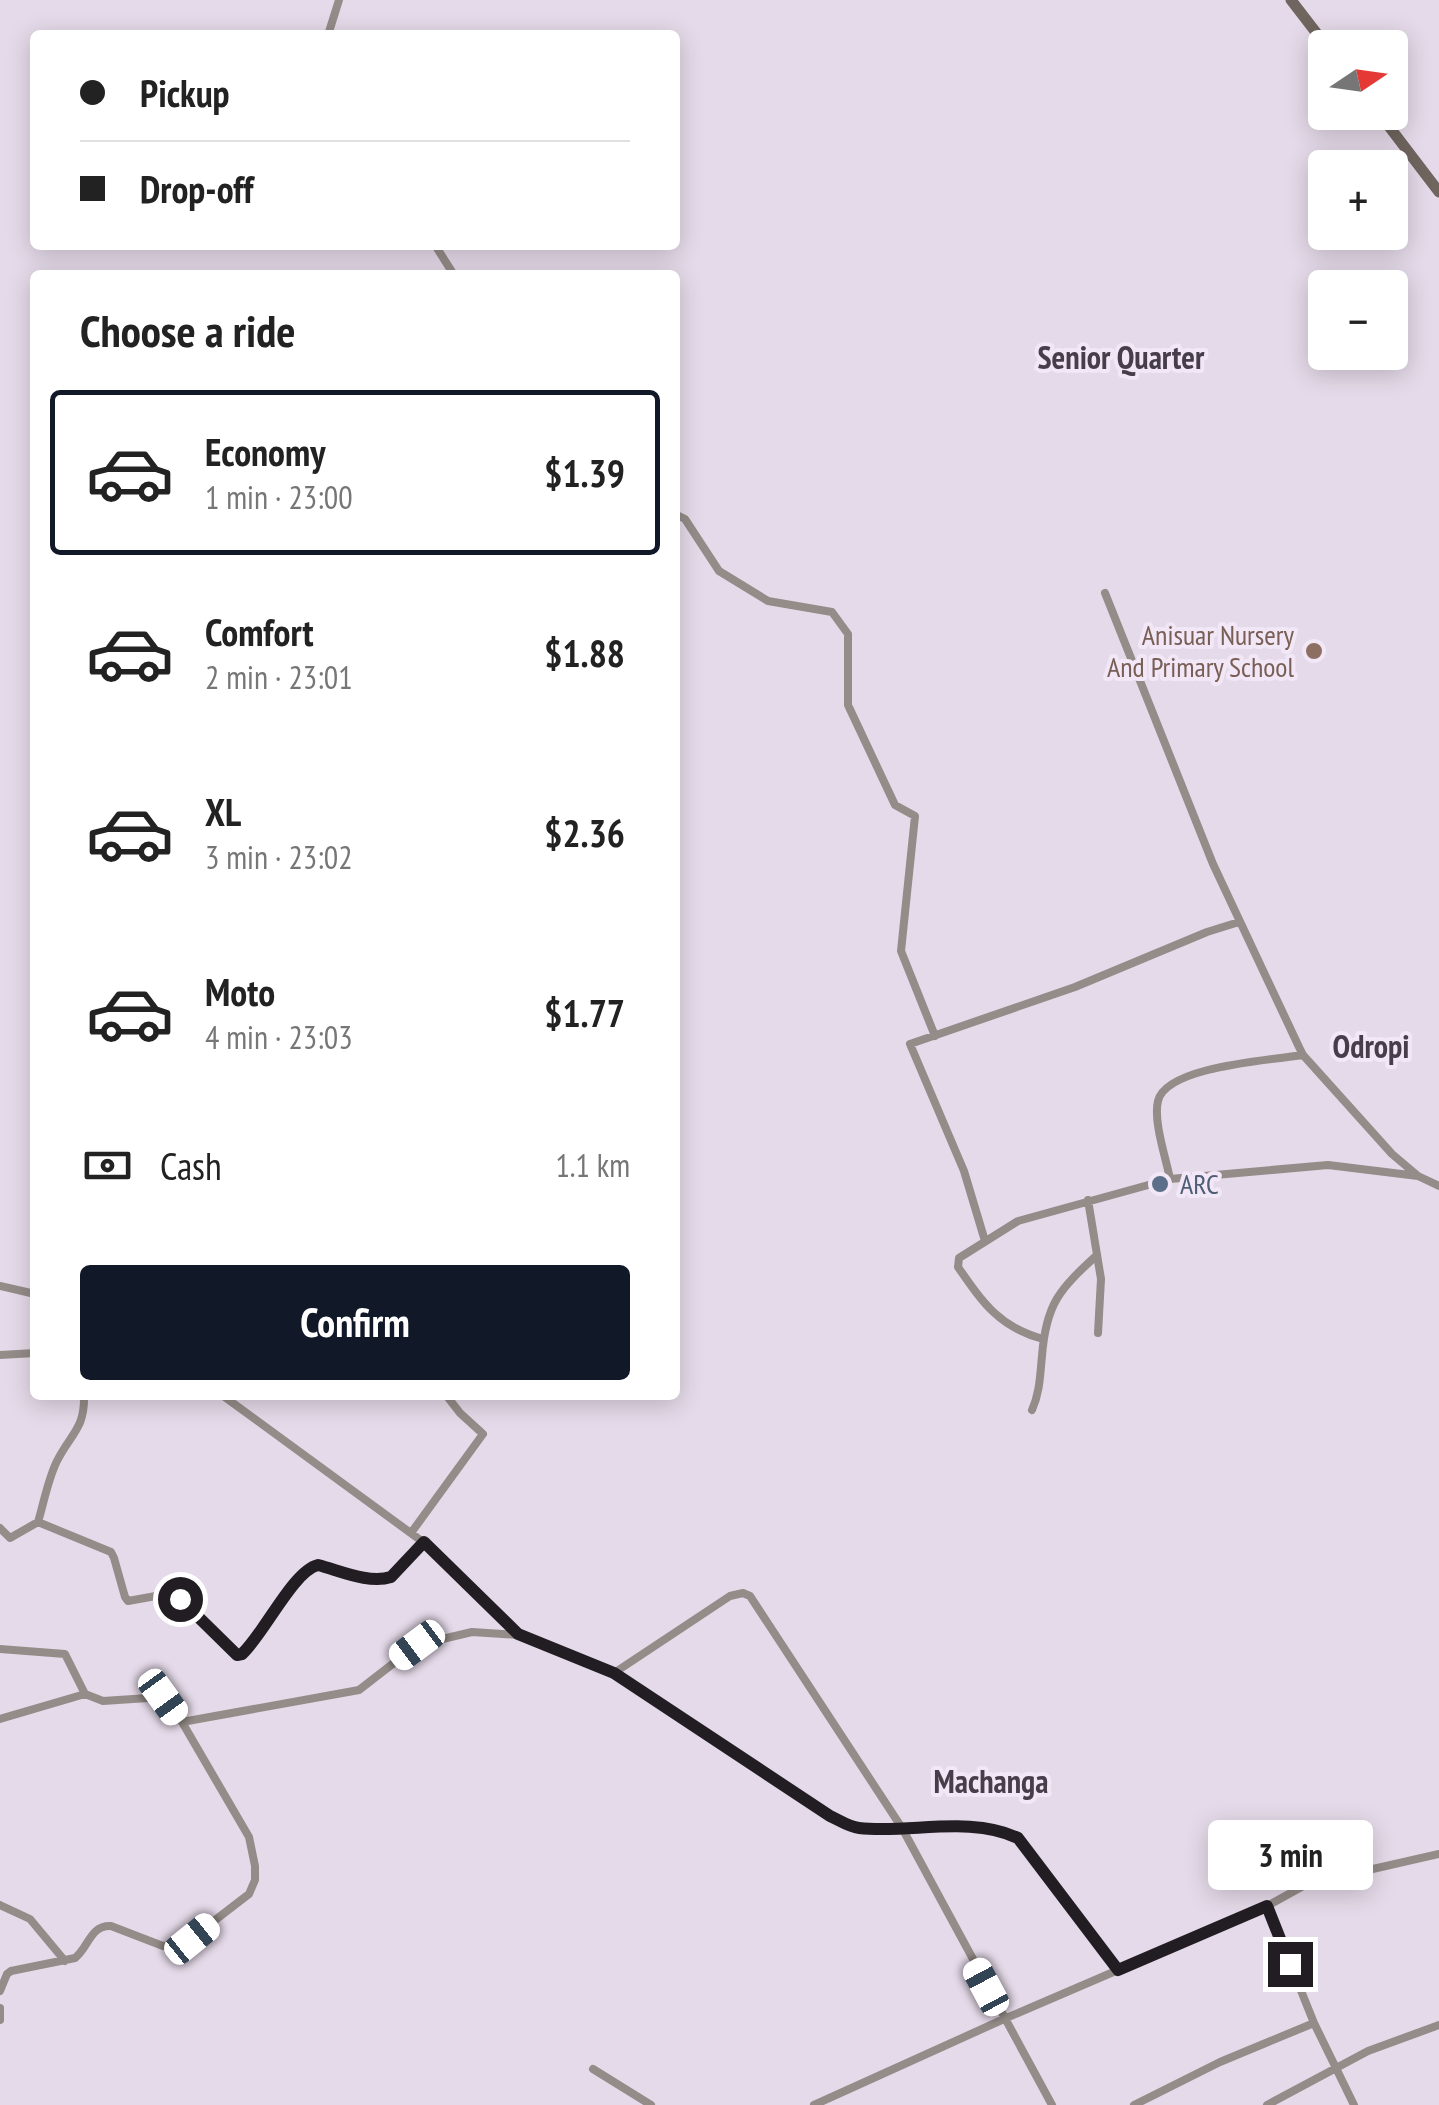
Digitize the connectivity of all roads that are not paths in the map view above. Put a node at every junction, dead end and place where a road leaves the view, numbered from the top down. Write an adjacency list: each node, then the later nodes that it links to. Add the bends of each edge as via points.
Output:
1 (340, 0): 3 (street)
2 (1291, 0): 4 (main road)
3 (330, 30)
4 (1314, 30)
5 (1392, 130): 6 (main road)
6 (1439, 192)
7 (680, 517): 10 (street, via 719,571 768,601 832,612 848,634 848,705 895,805 914,816 901,952)
8 (1104, 593): 9 (street)
9 (1240, 922): 10 (street); 11 (street)
10 (935, 1036): 16 (street, via 910,1044 964,1171)
11 (1303, 1055): 12 (street); 13 (street, via 1200,1071 1166,1088 1157,1102)
12 (1418, 1176): 13 (street, via 1328,1166); 14 (street)
13 (1170, 1179): 15 (street)
14 (1439, 1186)
15 (1088, 1200): 16 (street, via 1018,1221); 17 (street)
16 (985, 1241): 21 (street, via 959,1258 958,1267 1005,1323)
17 (1097, 1255): 20 (street); 21 (street, via 1058,1295)
18 (0, 1286): 19 (street)
19 (30, 1293)
20 (1098, 1333)
21 (1043, 1339): 27 (street)
22 (30, 1353): 23 (street)
23 (0, 1356)
24 (84, 1400): 28 (street, via 80,1426 57,1461)
25 (229, 1400): 30 (street)
26 (450, 1400): 30 (street, via 483,1434)
27 (1032, 1410)
28 (38, 1522): 29 (street, via 10,1538); 31 (street, via 111,1552 128,1601 175,1595 239,1655 312,1566 385,1579)
29 (0, 1528)
30 (411, 1534): 31 (street)
31 (424, 1542): 32 (street)
32 (518, 1634): 34 (street); 37 (street, via 472,1632 417,1645 359,1690)
33 (0, 1648): 35 (street, via 65,1654)
34 (614, 1673): 38 (street, via 830,1816 856,1828); 38 (street, via 730,1596 750,1596)
35 (85, 1694): 36 (street); 37 (street, via 103,1701 163,1697)
36 (0, 1720)
37 (182, 1722): 42 (street, via 249,1837 255,1880 249,1894 184,1944 164,1946 106,1925 96,1928 82,1953)
38 (902, 1828): 43 (street, via 944,1826 1018,1838); 46 (street)
39 (1439, 1854): 41 (street, via 1307,1884)
40 (0, 1905): 42 (street, via 30,1918)
41 (1267, 1906): 43 (street); 48 (street)
42 (65, 1961): 44 (street, via 11,1971)
43 (1118, 1970): 46 (street)
44 (0, 1992)
45 (0, 2008): 47 (street)
46 (1004, 2019): 53 (street); 54 (street)
47 (0, 2020)
48 (1314, 2023): 50 (street); 55 (street)
49 (1439, 2025): 50 (street)
50 (1336, 2067): 56 (street); 57 (street)
51 (592, 2070): 52 (street)
52 (651, 2105)
53 (814, 2105)
54 (1052, 2105)
55 (1134, 2105)
56 (1267, 2105)
57 (1354, 2105)

